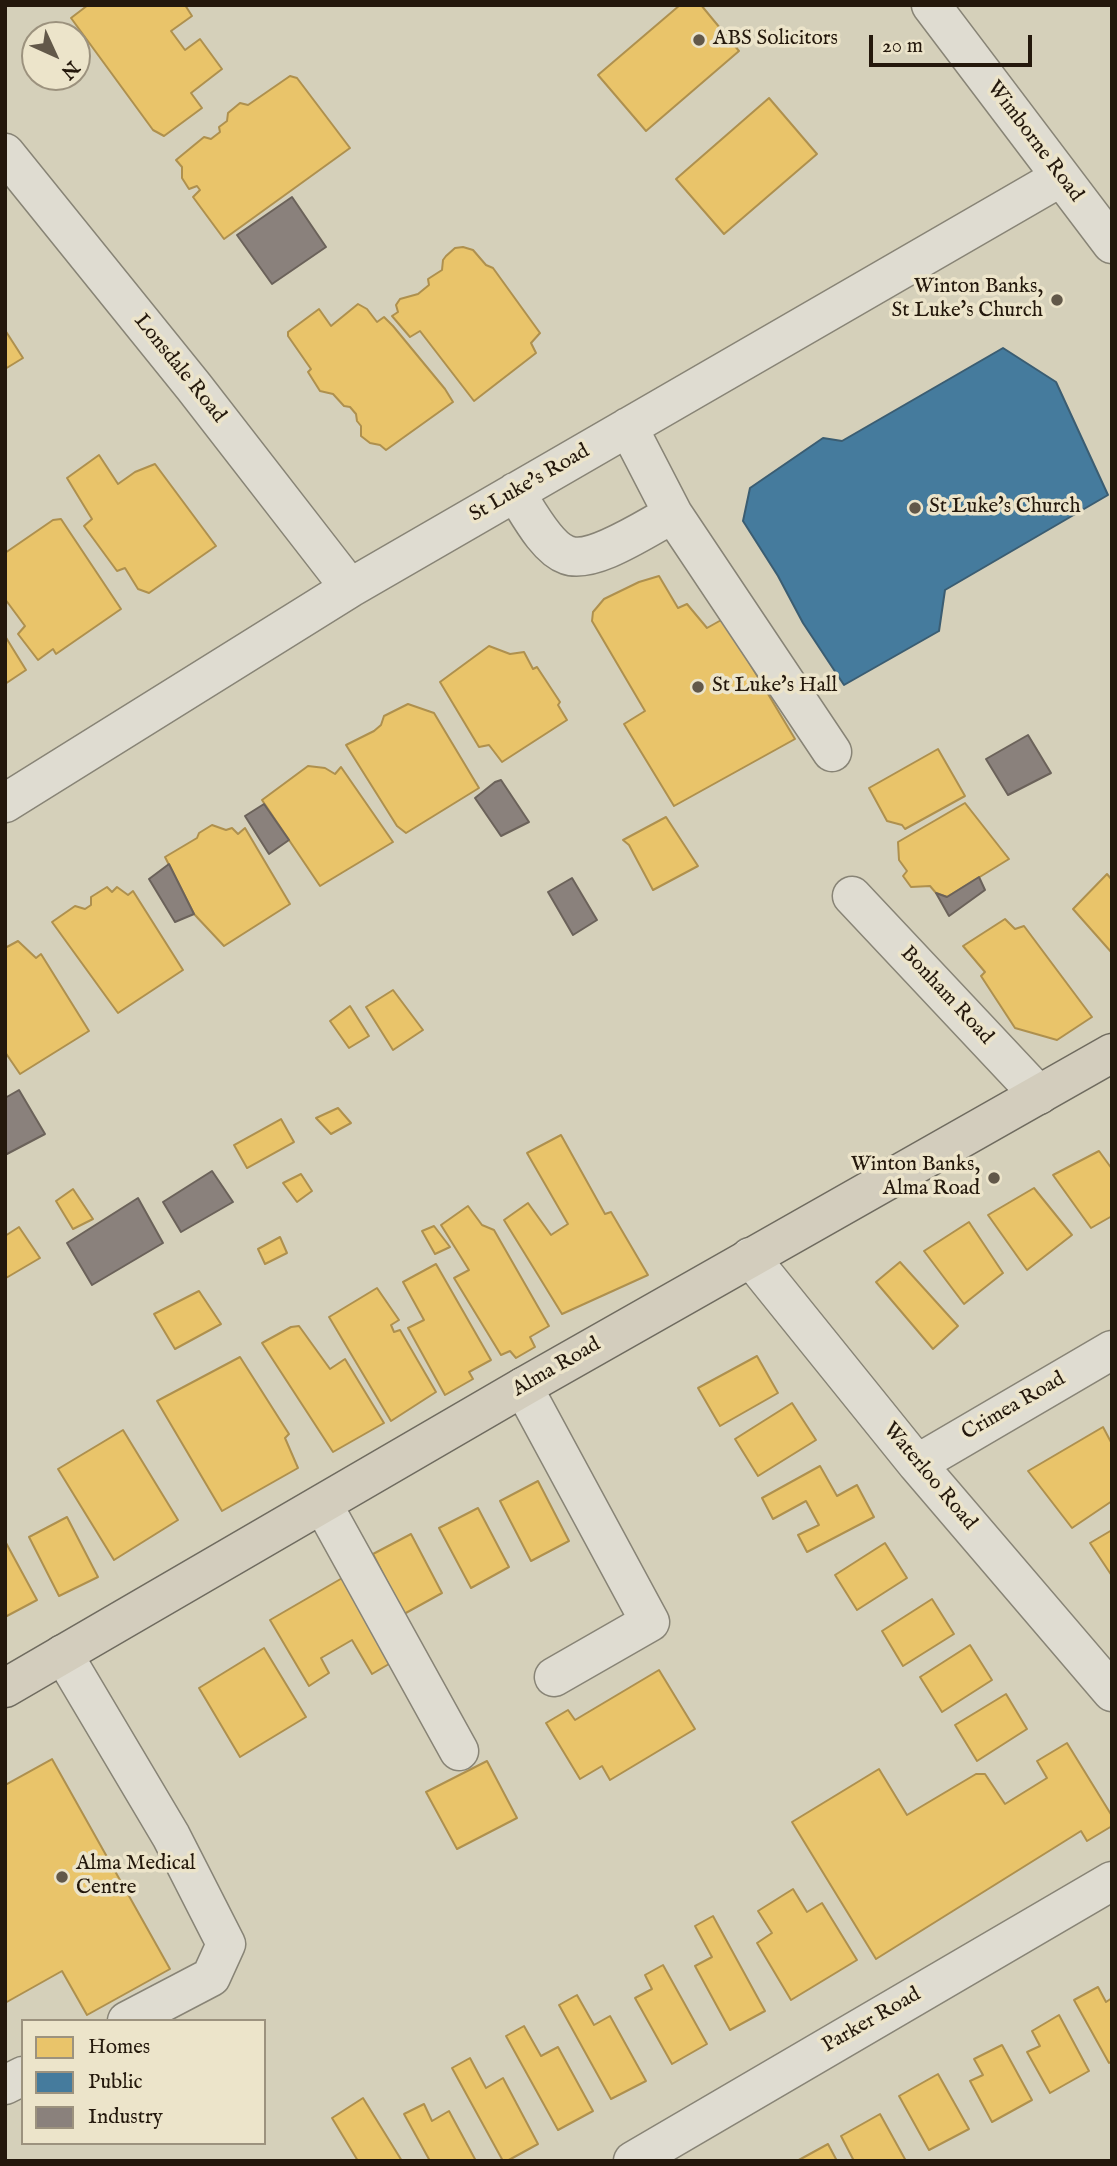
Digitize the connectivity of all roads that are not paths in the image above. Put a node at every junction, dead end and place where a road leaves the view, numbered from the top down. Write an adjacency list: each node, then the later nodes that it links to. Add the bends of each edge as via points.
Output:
1 (931, 5): 3 (street, Wimborne Road)
2 (5, 153): 8 (street, Lonsdale Road)
3 (1061, 177): 4 (street, Wimborne Road); 5 (street, St Luke's Road)
4 (1112, 244)
5 (628, 427): 6 (street, St Luke's Road); 7 (street)
6 (515, 492): 7 (street, via 547,540 567,555 592,556); 8 (street, St Luke's Road)
7 (673, 514): 9 (street)
8 (350, 588): 10 (street, St Luke's Road)
9 (832, 752)
10 (5, 803)
11 (852, 896): 13 (street, Bonham Road)
12 (1112, 1053): 13 (main road, Alma Road)
13 (1039, 1096): 14 (main road, Alma Road)
14 (750, 1257): 16 (main road, Alma Road); 17 (street, Waterloo Road)
15 (1112, 1350): 17 (street, Crimea Road)
16 (523, 1387): 18 (main road, Alma Road); 20 (street, via 650,1622)
17 (916, 1464): 22 (street, Waterloo Road)
18 (323, 1505): 19 (main road, Alma Road); 23 (street)
19 (63, 1654): 21 (main road, Alma Road); 25 (street, via 171,1836 226,1944 211,1977)
20 (554, 1677)
21 (5, 1688)
22 (1112, 1692)
23 (459, 1751)
24 (1112, 1881): 28 (street, Parker Road)
25 (131, 2019)
26 (21, 2077): 27 (street)
27 (5, 2085)
28 (633, 2161)

